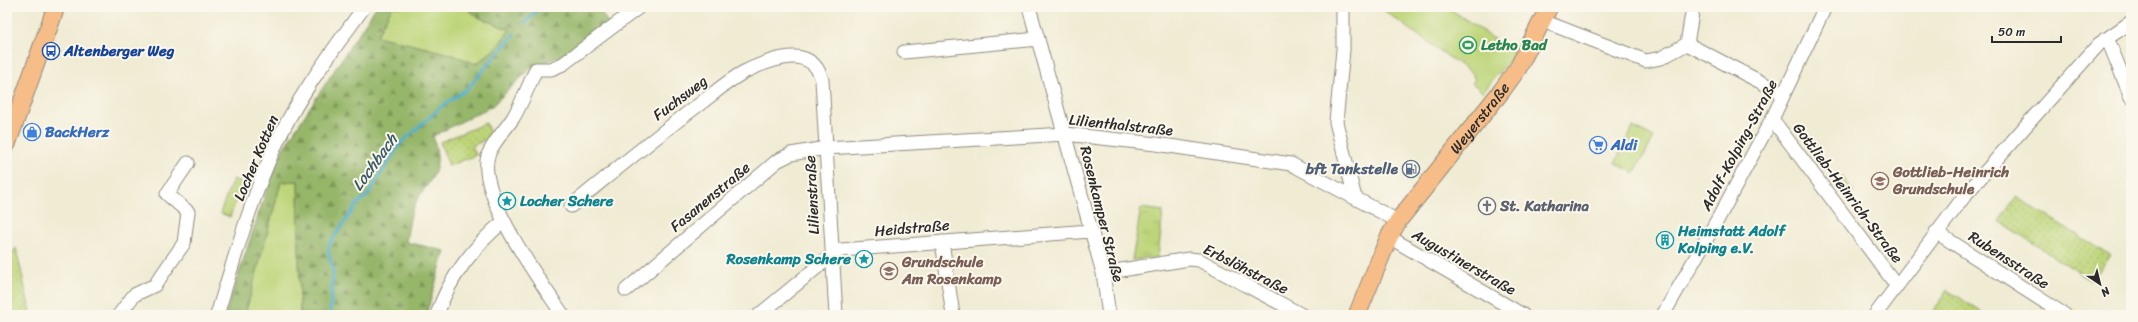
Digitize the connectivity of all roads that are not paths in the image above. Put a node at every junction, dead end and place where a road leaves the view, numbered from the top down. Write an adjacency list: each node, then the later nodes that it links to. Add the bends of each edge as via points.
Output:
1 (56, 7): 21 (main road)
2 (364, 7): 38 (street, Locher Kotten, via 313,80 279,138 243,231)
3 (639, 7): 26 (street, via 563,64 551,69 536,69 520,105 494,144 486,163 488,179)
4 (1029, 7): 12 (street, Rosenkamper Straße)
5 (1343, 7): 10 (street)
6 (1354, 7): 10 (street)
7 (1693, 7): 14 (street)
8 (1825, 7): 17 (street, Adolf-Kolping-Straße)
9 (1546, 14): 14 (street, via 1646,61 1662,58); 27 (main road, Weyerstraße, via 1518,68 1503,89)
10 (1344, 22): 24 (street, via 1336,122)
11 (2131, 22): 13 (street)
12 (1038, 39): 15 (street); 20 (street, Rosenkamper Straße)
13 (2105, 39): 18 (street, via 2110,45); 29 (street, via 1966,194)
14 (1687, 44): 17 (street)
15 (904, 52)
16 (820, 72): 22 (street, Lilienstraße); 25 (street, Fuchsweg, via 810,61 800,56 763,64 743,72)
17 (1784, 94): 19 (street, Adolf-Kolping-Straße)
18 (2131, 97)
19 (1772, 119): 34 (street, Gottlieb-Heinrich-Straße); 47 (street, Adolf-Kolping-Straße)
20 (1065, 134): 22 (street, Lilienthalstraße); 24 (street, Lilienthalstraße, via 1164,145 1291,164); 28 (street, Rosenkamper Straße)
21 (7, 144)
22 (826, 148): 32 (street, Lilienstraße); 35 (street, Fasanenstraße, via 791,154 777,161)
23 (188, 163): 37 (street, via 167,194 188,212 184,243 155,285 134,295)
24 (1355, 198): 27 (street, Lilienthalstraße)
25 (571, 206)
26 (504, 221): 39 (street, via 490,232 456,275 445,292); 40 (street)
27 (1398, 221): 30 (main road, Weyerstraße)
28 (1090, 230): 31 (street, Heidstraße); 33 (street, Rosenkamper Straße)
29 (1936, 232): 34 (street); 49 (street, Rubensstraße)
30 (1389, 237): 36 (street, Augustinerstraße); 46 (main road, Weyerstraße)
31 (942, 242): 32 (street, Heidstraße, via 841,250); 43 (street)
32 (832, 255): 41 (street, Heidstraße); 42 (street, Lilienstraße)
33 (1103, 273): 44 (street, Rosenkamper Straße); 45 (street, Erbslöhstraße, via 1189,259 1199,260)
34 (1897, 286): 48 (street)
35 (626, 290)
36 (1517, 314)
37 (119, 315)
38 (217, 315)
39 (436, 315)
40 (563, 315)
41 (758, 315)
42 (836, 315)
43 (953, 315)
44 (1109, 315)
45 (1302, 315)
46 (1357, 315)
47 (1663, 315)
48 (1875, 315)
49 (2065, 315)

